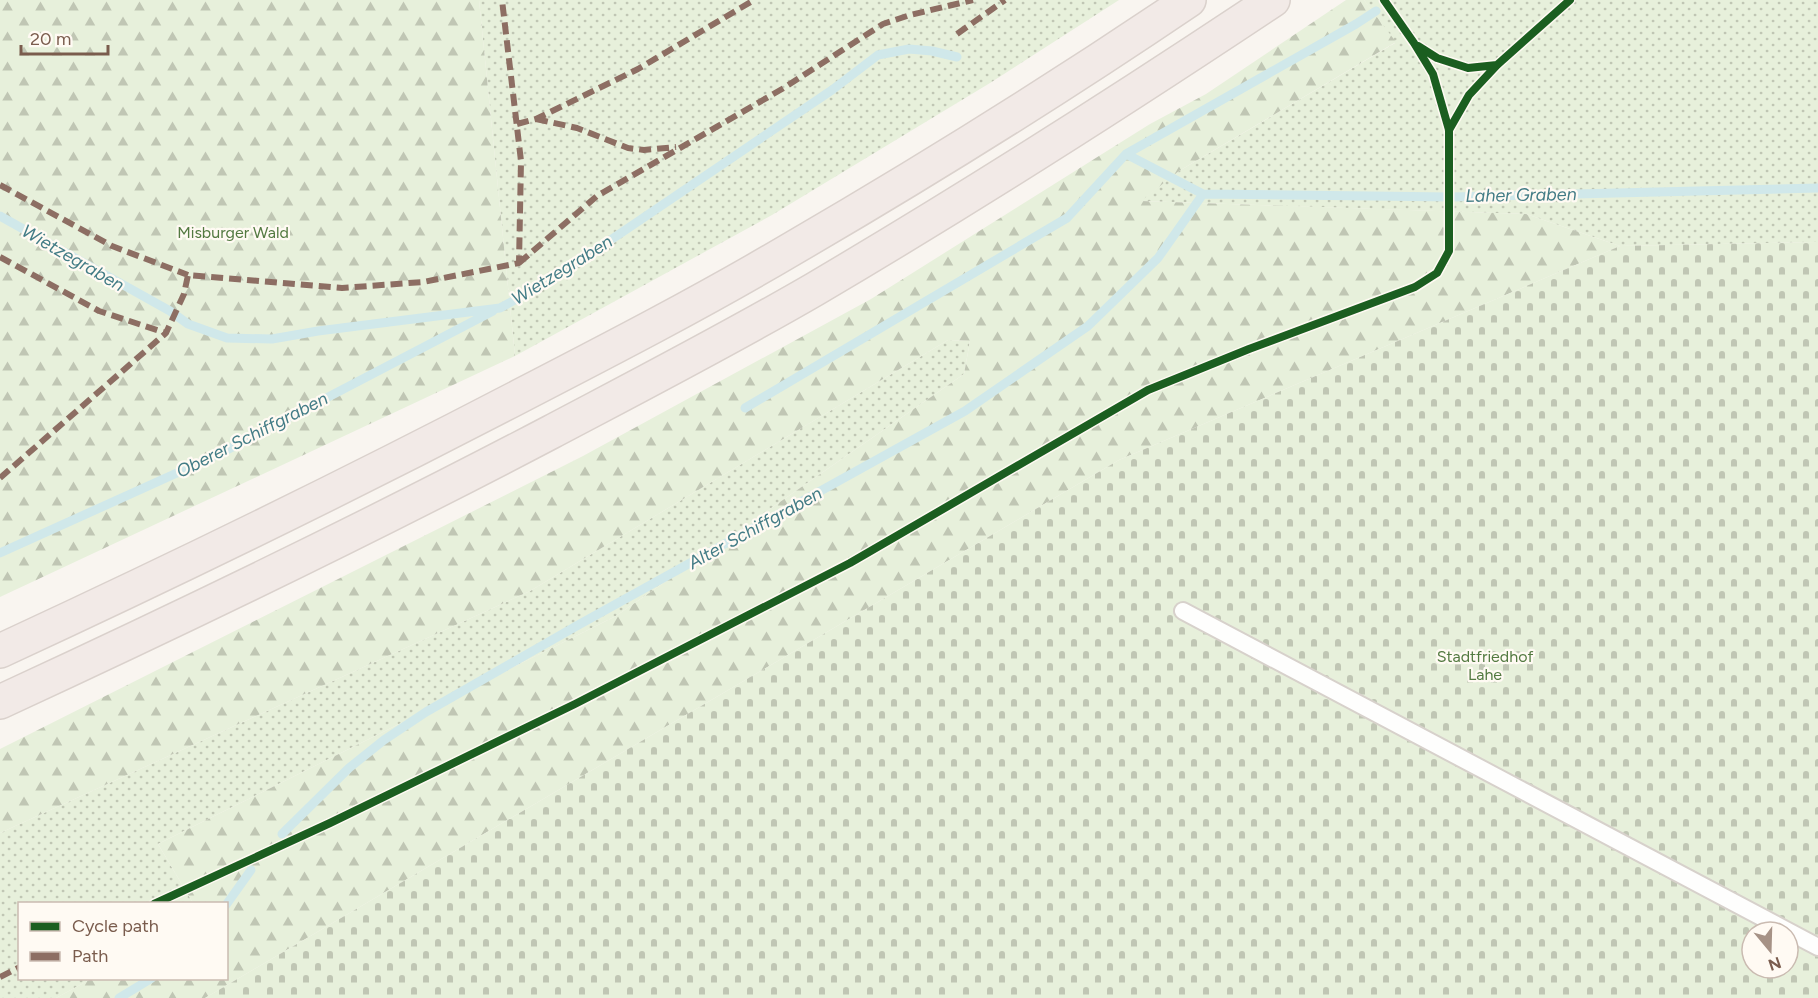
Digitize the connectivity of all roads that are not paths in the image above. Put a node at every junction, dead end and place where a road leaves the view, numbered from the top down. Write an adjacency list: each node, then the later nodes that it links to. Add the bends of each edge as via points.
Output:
1 (1189, 0): 4 (highway, via 1017,114 789,251 653,327 407,454)
2 (1273, 0): 5 (highway, via 1016,167 676,367 430,495)
3 (1183, 611): 6 (lane)
4 (0, 651)
5 (0, 702)
6 (1818, 947)

